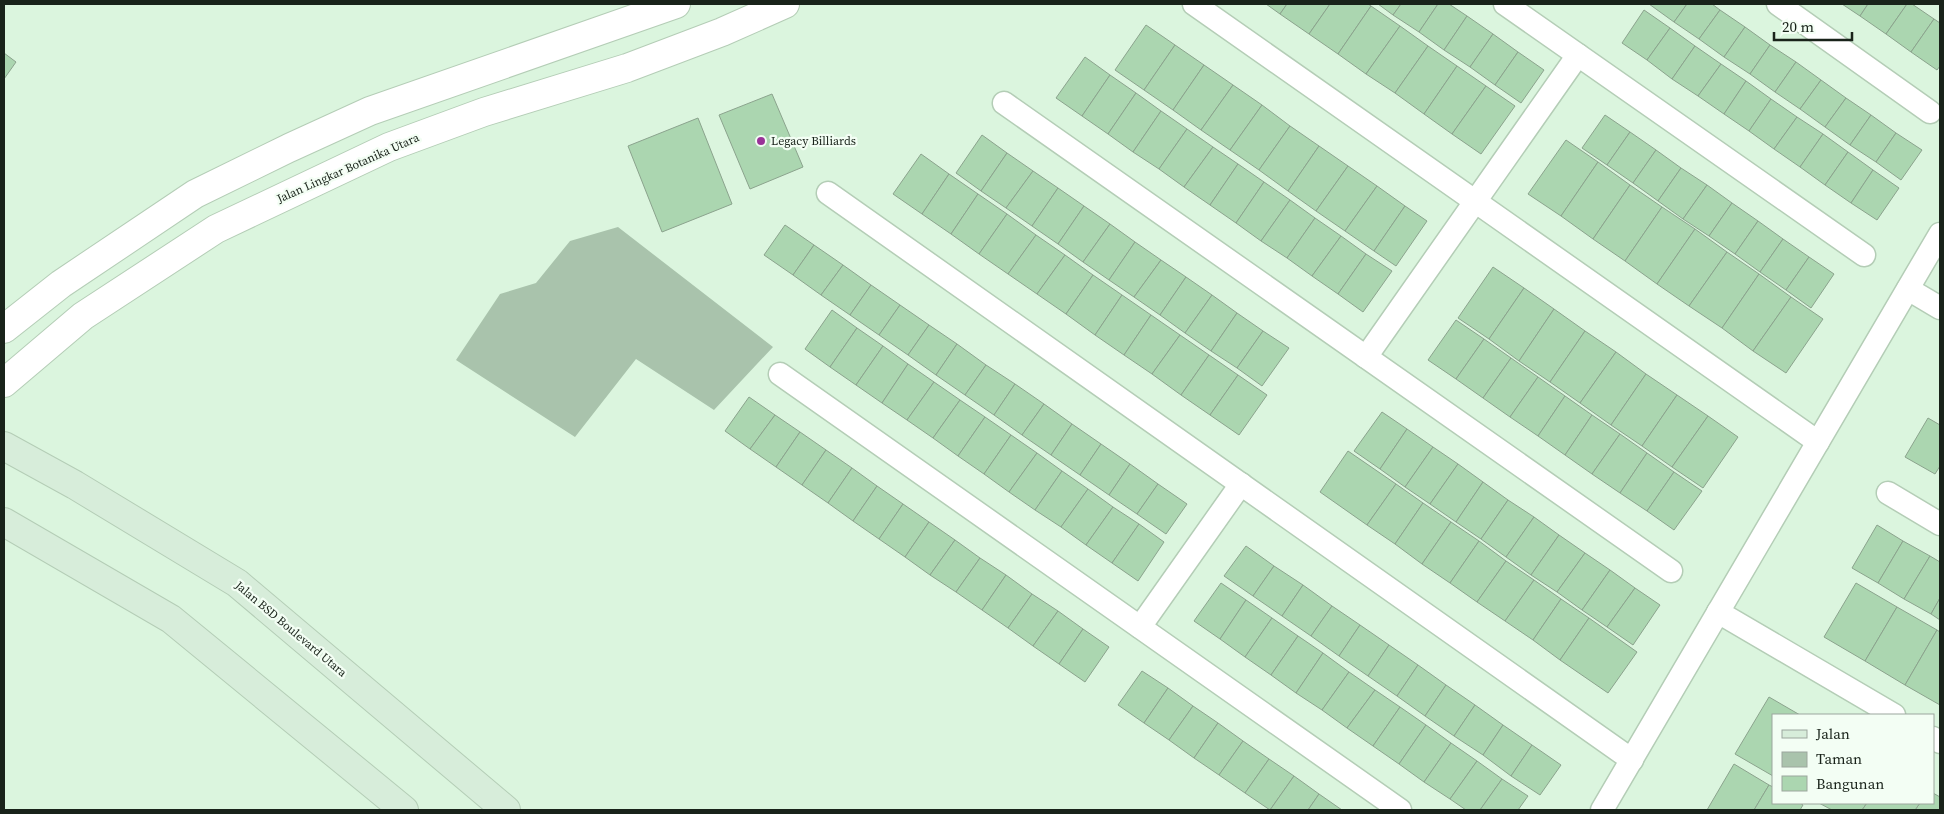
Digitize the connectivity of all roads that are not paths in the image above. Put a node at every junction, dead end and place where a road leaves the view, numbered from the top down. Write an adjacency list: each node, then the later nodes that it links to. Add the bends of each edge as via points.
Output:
1 (676, 4): 15 (street, via 370,111 289,148 195,194 61,284)
2 (785, 4): 18 (street, Jalan Lingkar Botanika Utara, via 627,68 484,112 389,147 216,229 83,316)
3 (1194, 4): 10 (street)
4 (1505, 4): 6 (street)
5 (1778, 4): 8 (street)
6 (1578, 55): 10 (street); 12 (street)
7 (1004, 103): 16 (street)
8 (1930, 112)
9 (828, 193): 21 (street)
10 (1476, 202): 16 (street); 19 (street)
11 (1940, 234): 13 (street)
12 (1864, 255)
13 (1908, 289): 14 (street); 19 (street)
14 (1940, 308)
15 (4, 328)
16 (1366, 358): 25 (street)
17 (780, 374): 27 (street)
18 (4, 382)
19 (1818, 442): 26 (street)
20 (4, 446): 31 (main road, Jalan BSD Boulevard Utara, via 75,484 237,583)
21 (1241, 484): 27 (street); 29 (street)
22 (1888, 493): 24 (street)
23 (4, 522): 30 (main road, via 171,619)
24 (1940, 524)
25 (1671, 571)
26 (1718, 612): 28 (street); 29 (street)
27 (1140, 627): 32 (street)
28 (1892, 714)
29 (1632, 760): 33 (street)
30 (404, 810)
31 (506, 810)
32 (1400, 810)
33 (1602, 810)

